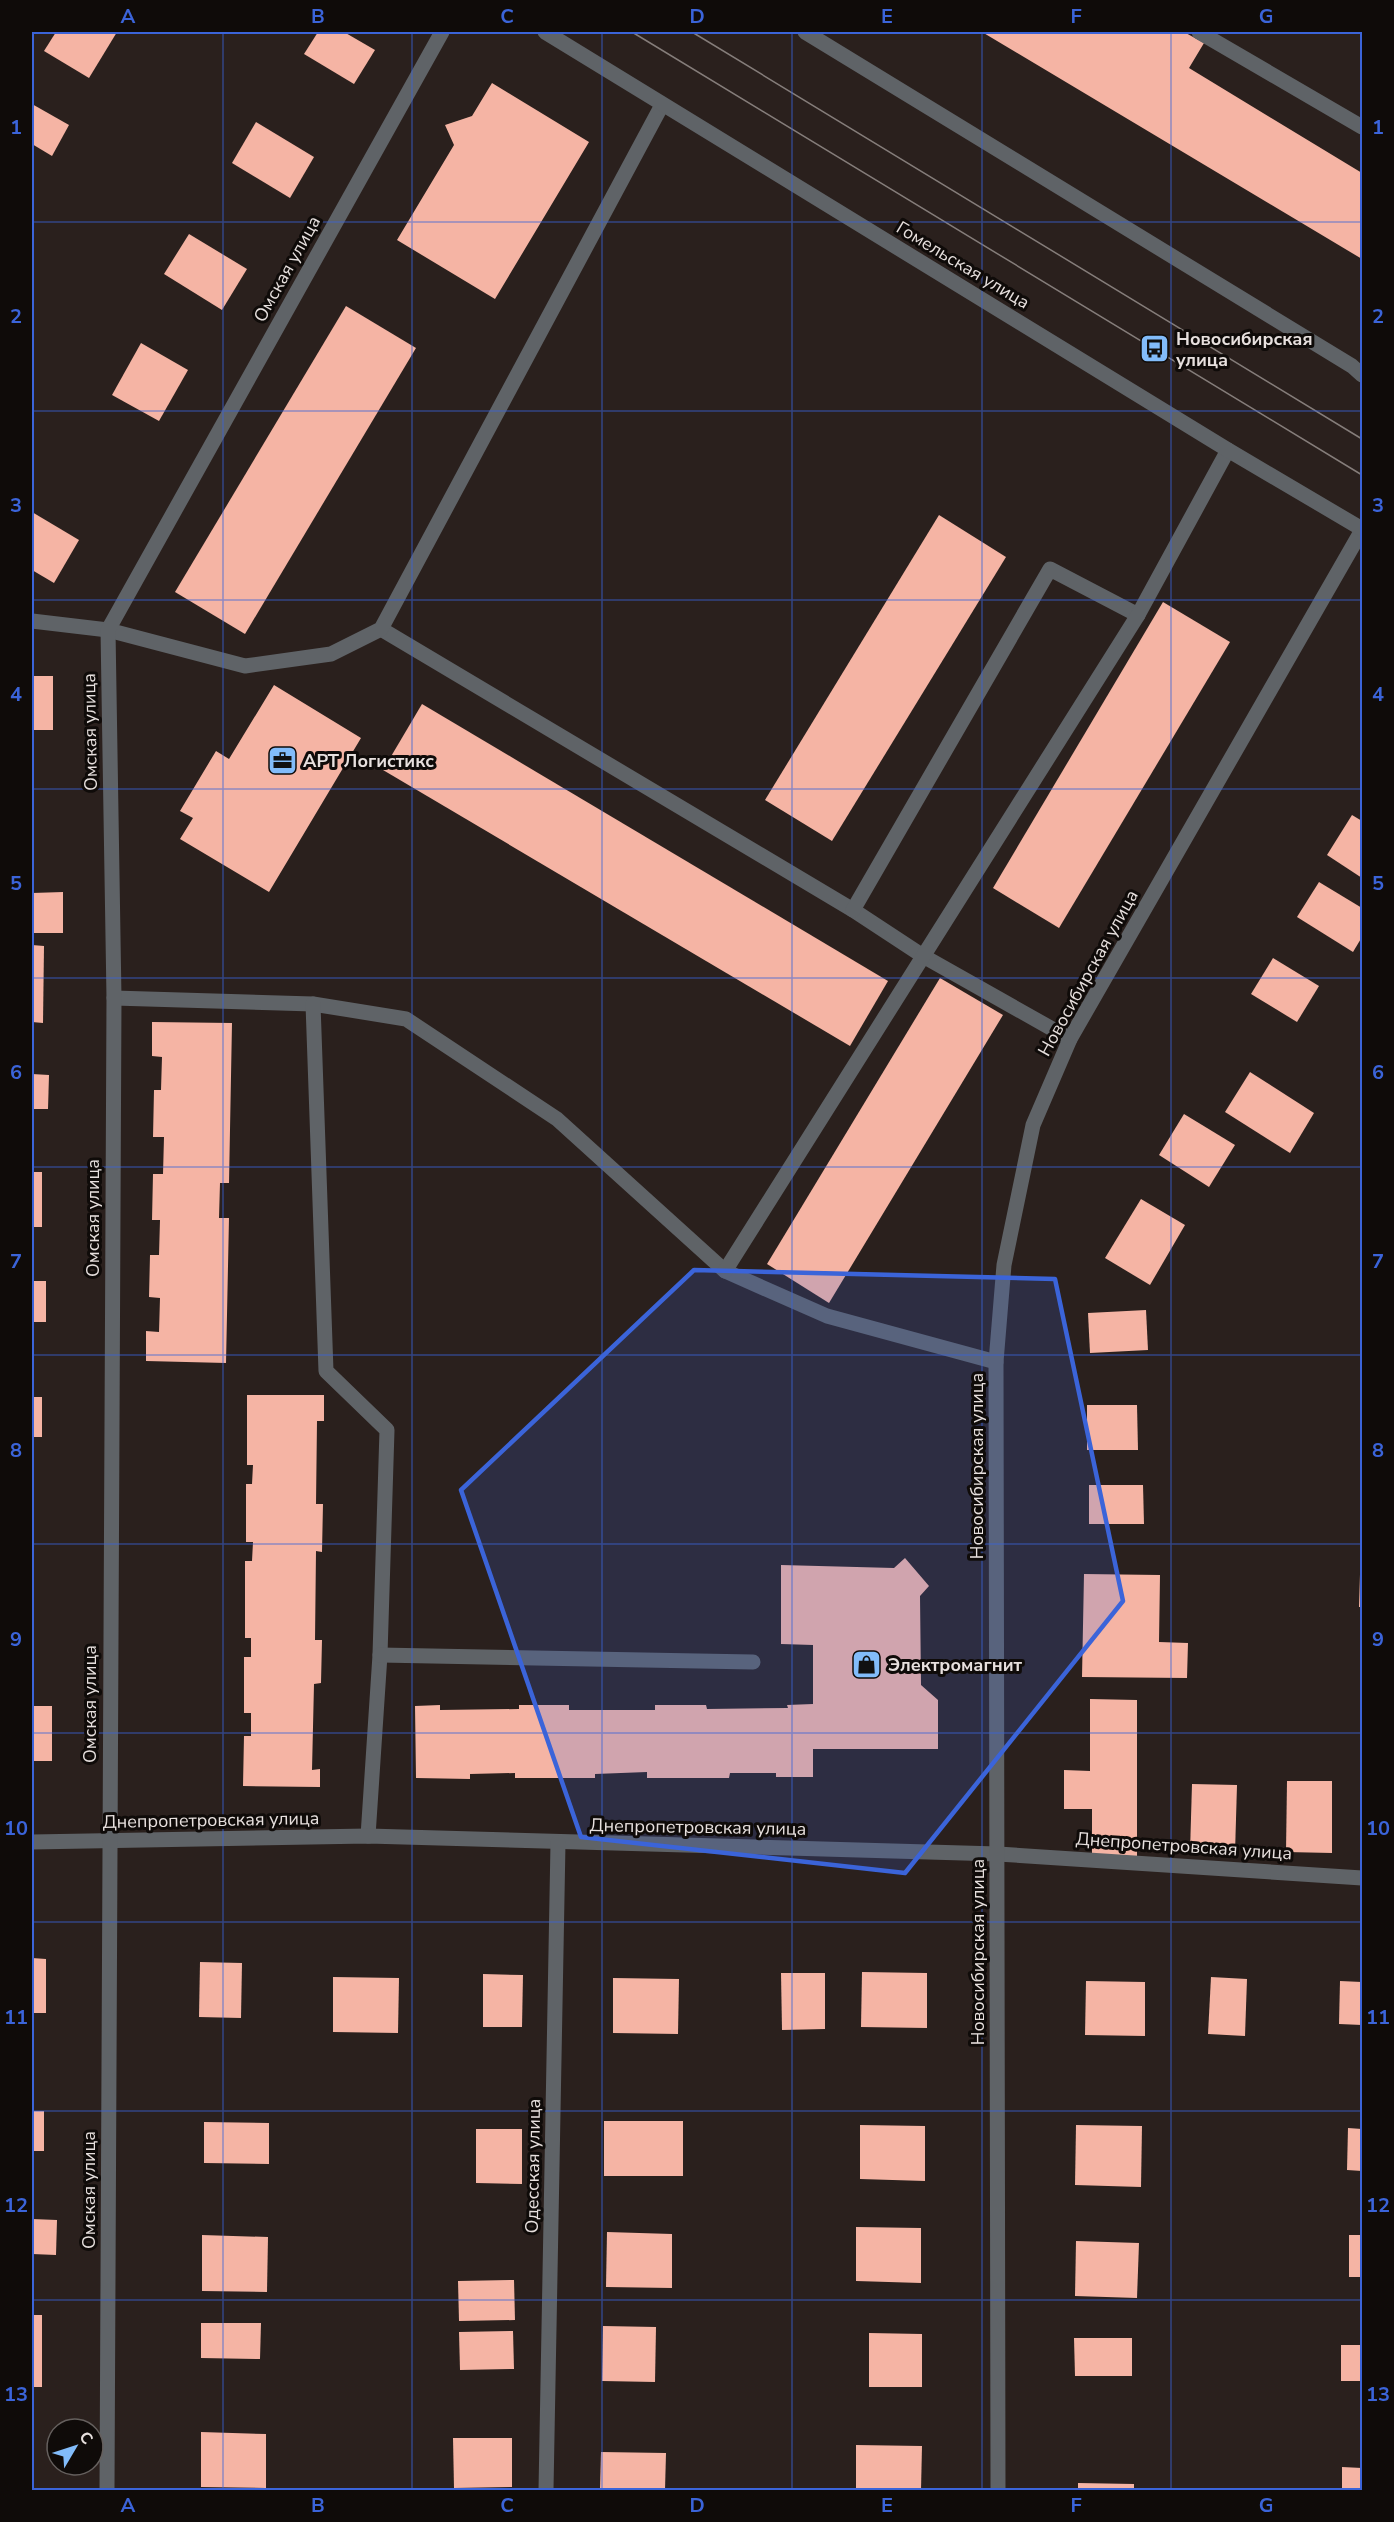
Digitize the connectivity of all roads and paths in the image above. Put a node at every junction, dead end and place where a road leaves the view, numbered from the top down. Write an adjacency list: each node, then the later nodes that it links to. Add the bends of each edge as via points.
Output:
1 (442, 32): 13 (street, Омская улица)
2 (544, 32): 5 (street, Гомельская улица)
3 (805, 32): 7 (street)
4 (1200, 32): 6 (street)
5 (662, 105): 8 (street, Гомельская улица); 12 (street)
6 (1362, 127)
7 (1362, 375)
8 (1228, 450): 9 (street, Гомельская улица); 10 (street)
9 (1362, 529): 18 (street, Новосибирская улица)
10 (1138, 615): 14 (street, via 1050,569); 15 (street)
11 (32, 621): 13 (street)
12 (381, 629): 13 (street, via 331,654 245,666); 14 (street)
13 (108, 630): 16 (street, Омская улица)
14 (853, 910): 15 (street)
15 (923, 956): 18 (street); 19 (street)
16 (114, 998): 17 (street); 25 (street, Омская улица)
17 (313, 1004): 19 (street, via 406,1019 557,1119); 21 (street, via 326,1371 387,1430)
18 (1070, 1039): 20 (street, Новосибирская улица, via 1033,1125 1004,1265)
19 (725, 1271): 20 (street, via 827,1316)
20 (996, 1362): 27 (street, Новосибирская улица)
21 (380, 1655): 22 (street); 23 (street)
22 (753, 1662)
23 (368, 1836): 25 (street, Днепропетровская улица); 26 (street, Днепропетровская улица)
24 (32, 1842): 25 (street, Днепропетровская улица)
25 (109, 1842): 29 (street, Омская улица)
26 (558, 1843): 27 (street, Днепропетровская улица); 30 (street, Одесская улица)
27 (998, 1854): 28 (street, Днепропетровская улица); 31 (street, Новосибирская улица)
28 (1362, 1878)
29 (107, 2490)
30 (546, 2490)
31 (998, 2490)

